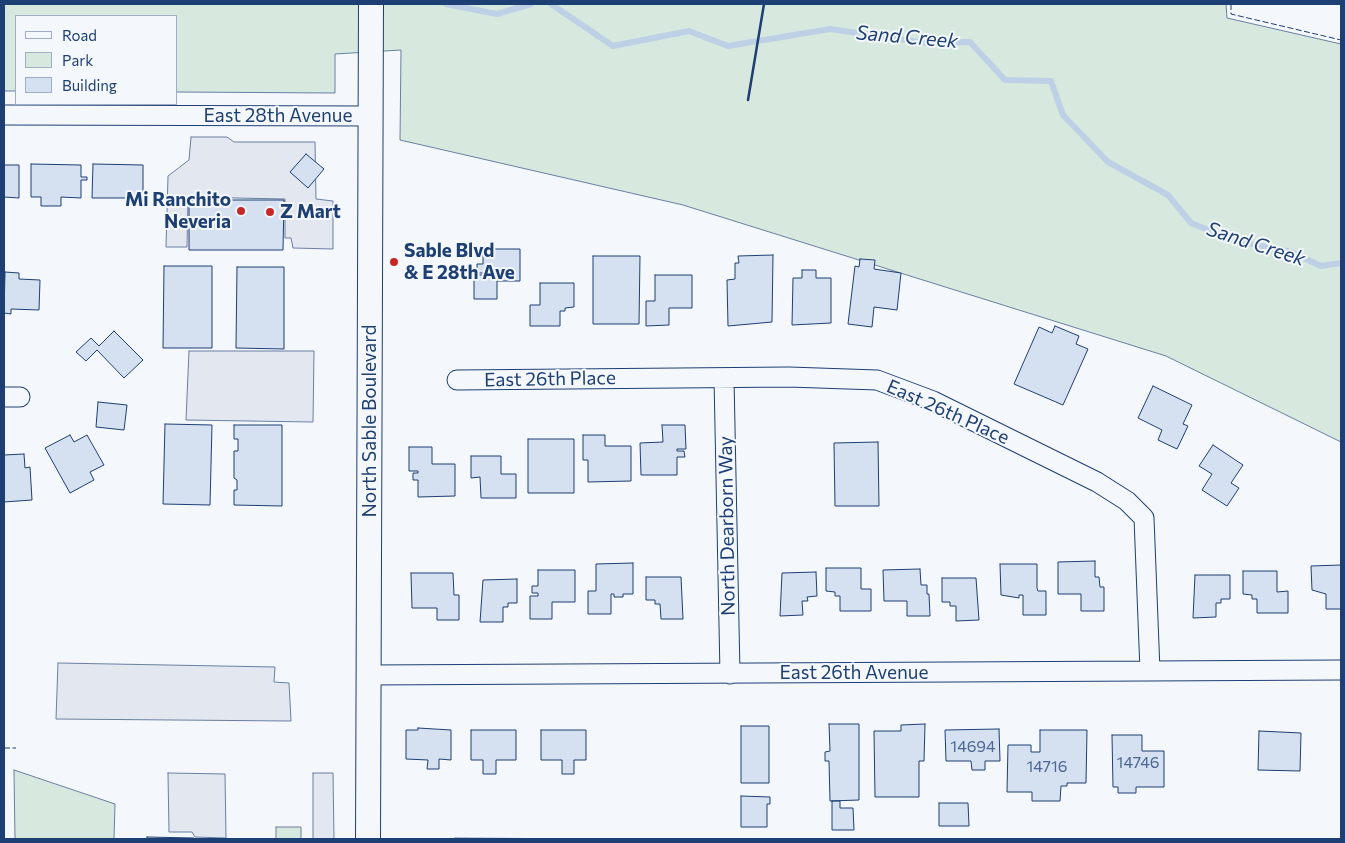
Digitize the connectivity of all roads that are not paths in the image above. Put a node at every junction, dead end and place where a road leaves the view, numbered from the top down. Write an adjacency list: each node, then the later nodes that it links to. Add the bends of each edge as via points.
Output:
1 (371, 4): 3 (street, North Sable Boulevard)
2 (4, 115): 3 (street, East 28th Avenue)
3 (371, 116): 9 (street, North Sable Boulevard)
4 (724, 378): 5 (street, East 26th Place); 7 (street, East 26th Place, via 877,380 933,401 1097,482 1127,501 1144,518); 8 (street, North Dearborn Way)
5 (457, 380)
6 (1341, 670): 7 (street, East 26th Avenue)
7 (1150, 671): 8 (street, East 26th Avenue)
8 (730, 674): 9 (street, East 26th Avenue)
9 (368, 675): 10 (street, North Sable Boulevard)
10 (368, 839)

